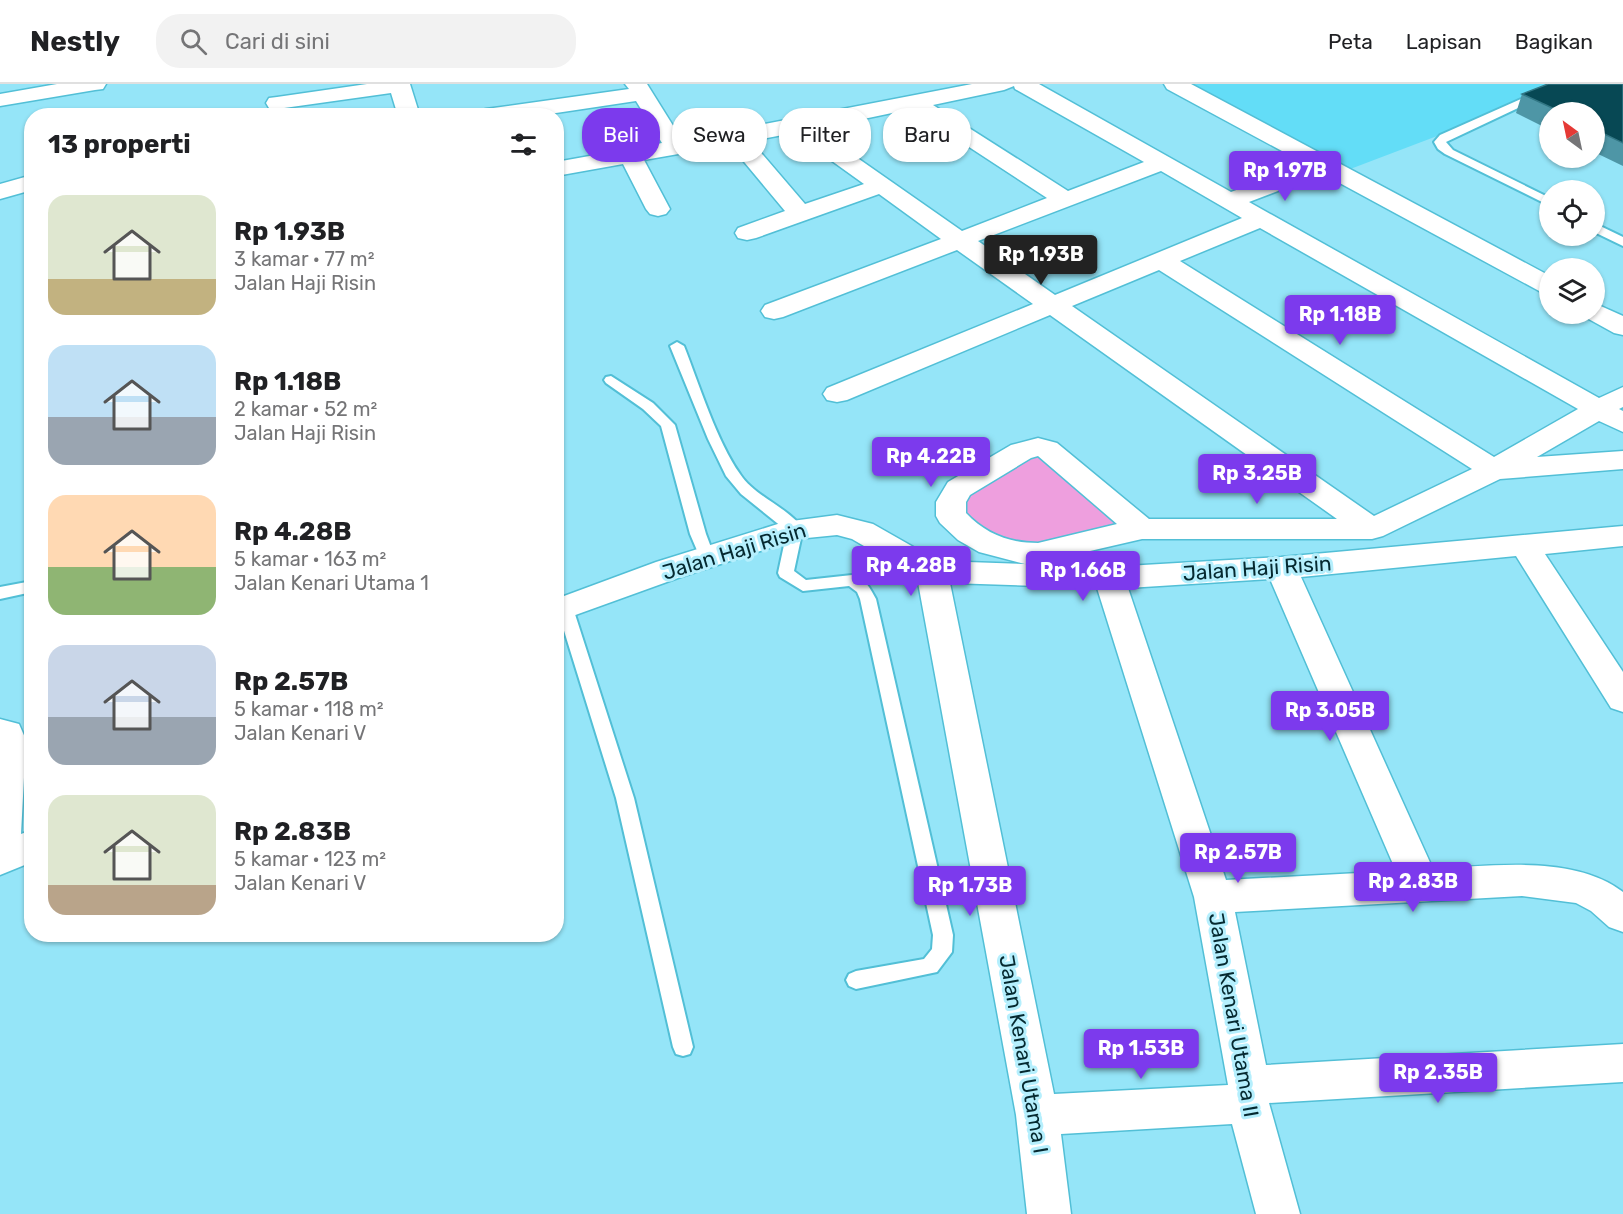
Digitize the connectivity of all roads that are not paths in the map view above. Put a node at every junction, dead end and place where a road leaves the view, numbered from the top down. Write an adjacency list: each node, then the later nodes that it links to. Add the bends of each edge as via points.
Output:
1 (95, 84): 8 (street)
2 (1004, 84): 9 (street)
3 (1023, 84): 19 (street)
4 (1175, 84): 20 (street)
5 (1564, 84): 25 (lane, via 1440,142 1449,152)
6 (399, 85): 10 (street); 11 (street)
7 (638, 89): 12 (street); 14 (street)
8 (0, 100)
9 (914, 102): 13 (street); 26 (street)
10 (278, 103)
11 (406, 108)
12 (531, 108)
13 (871, 111)
14 (672, 142)
15 (596, 162): 21 (street)
16 (633, 162): 28 (street)
17 (757, 162): 29 (street)
18 (848, 162): 23 (street)
19 (1164, 162): 26 (street); 27 (street)
20 (1325, 165): 27 (street); 36 (street)
21 (564, 168)
22 (24, 184): 24 (street)
23 (882, 185): 29 (street); 33 (street)
24 (0, 192)
25 (1539, 197)
26 (1066, 200): 33 (street)
27 (1231, 200): 30 (street)
28 (658, 208)
29 (800, 214): 31 (street)
30 (1262, 218): 35 (street); 44 (street)
31 (747, 233)
32 (1605, 233): 34 (lane)
33 (961, 240): 37 (street); 38 (street)
34 (1623, 242)
35 (1161, 260): 37 (street); 47 (street)
36 (1539, 281)
37 (1053, 304): 43 (street); 50 (street)
38 (774, 311)
39 (1605, 317): 40 (street)
40 (1623, 327)
41 (677, 346): 48 (lane, via 733,476)
42 (611, 380): 53 (lane, via 668,425)
43 (837, 394)
44 (1611, 402): 45 (street); 47 (street)
45 (1623, 423)
46 (1623, 460): 47 (street)
47 (1494, 470): 50 (street)
48 (795, 529): 53 (street, Jalan Haji Risin); 55 (street, Jalan Haji Risin, via 852,527); 67 (lane, via 786,573 794,581 803,586 852,580 868,598 943,935 942,952 930,966)
49 (1142, 529): 49 (street, via 1047,449 1038,447 1020,451 958,489 951,502 951,516 962,529 988,546 1021,555); 50 (street)
50 (1372, 529)
51 (1623, 536): 52 (street, Jalan Haji Risin)
52 (1524, 545): 54 (street, Jalan Haji Risin); 61 (street)
53 (707, 558): 59 (street, Jalan Haji Risin)
54 (1281, 568): 56 (street, Jalan Haji Risin); 64 (street)
55 (932, 572): 56 (street, Jalan Haji Risin); 71 (street, Jalan Kenari Utama I)
56 (1109, 578): 65 (street, Jalan Kenari Utama II)
57 (24, 588): 58 (lane)
58 (0, 593)
59 (564, 608)
60 (564, 618): 68 (lane, via 625,798)
61 (1623, 699)
62 (0, 732): 63 (street, via 7,733 9,740)
63 (11, 851)
64 (1421, 885): 65 (street); 66 (street, via 1522,880 1556,883 1605,900)
65 (1213, 897): 70 (street, Jalan Kenari Utama II)
66 (1623, 916)
67 (856, 980)
68 (682, 1047)
69 (1623, 1063): 70 (street)
70 (1249, 1095): 71 (street); 73 (street, Jalan Kenari Utama II)
71 (1037, 1115): 72 (street, Jalan Kenari Utama I)
72 (1049, 1214)
73 (1278, 1214)

